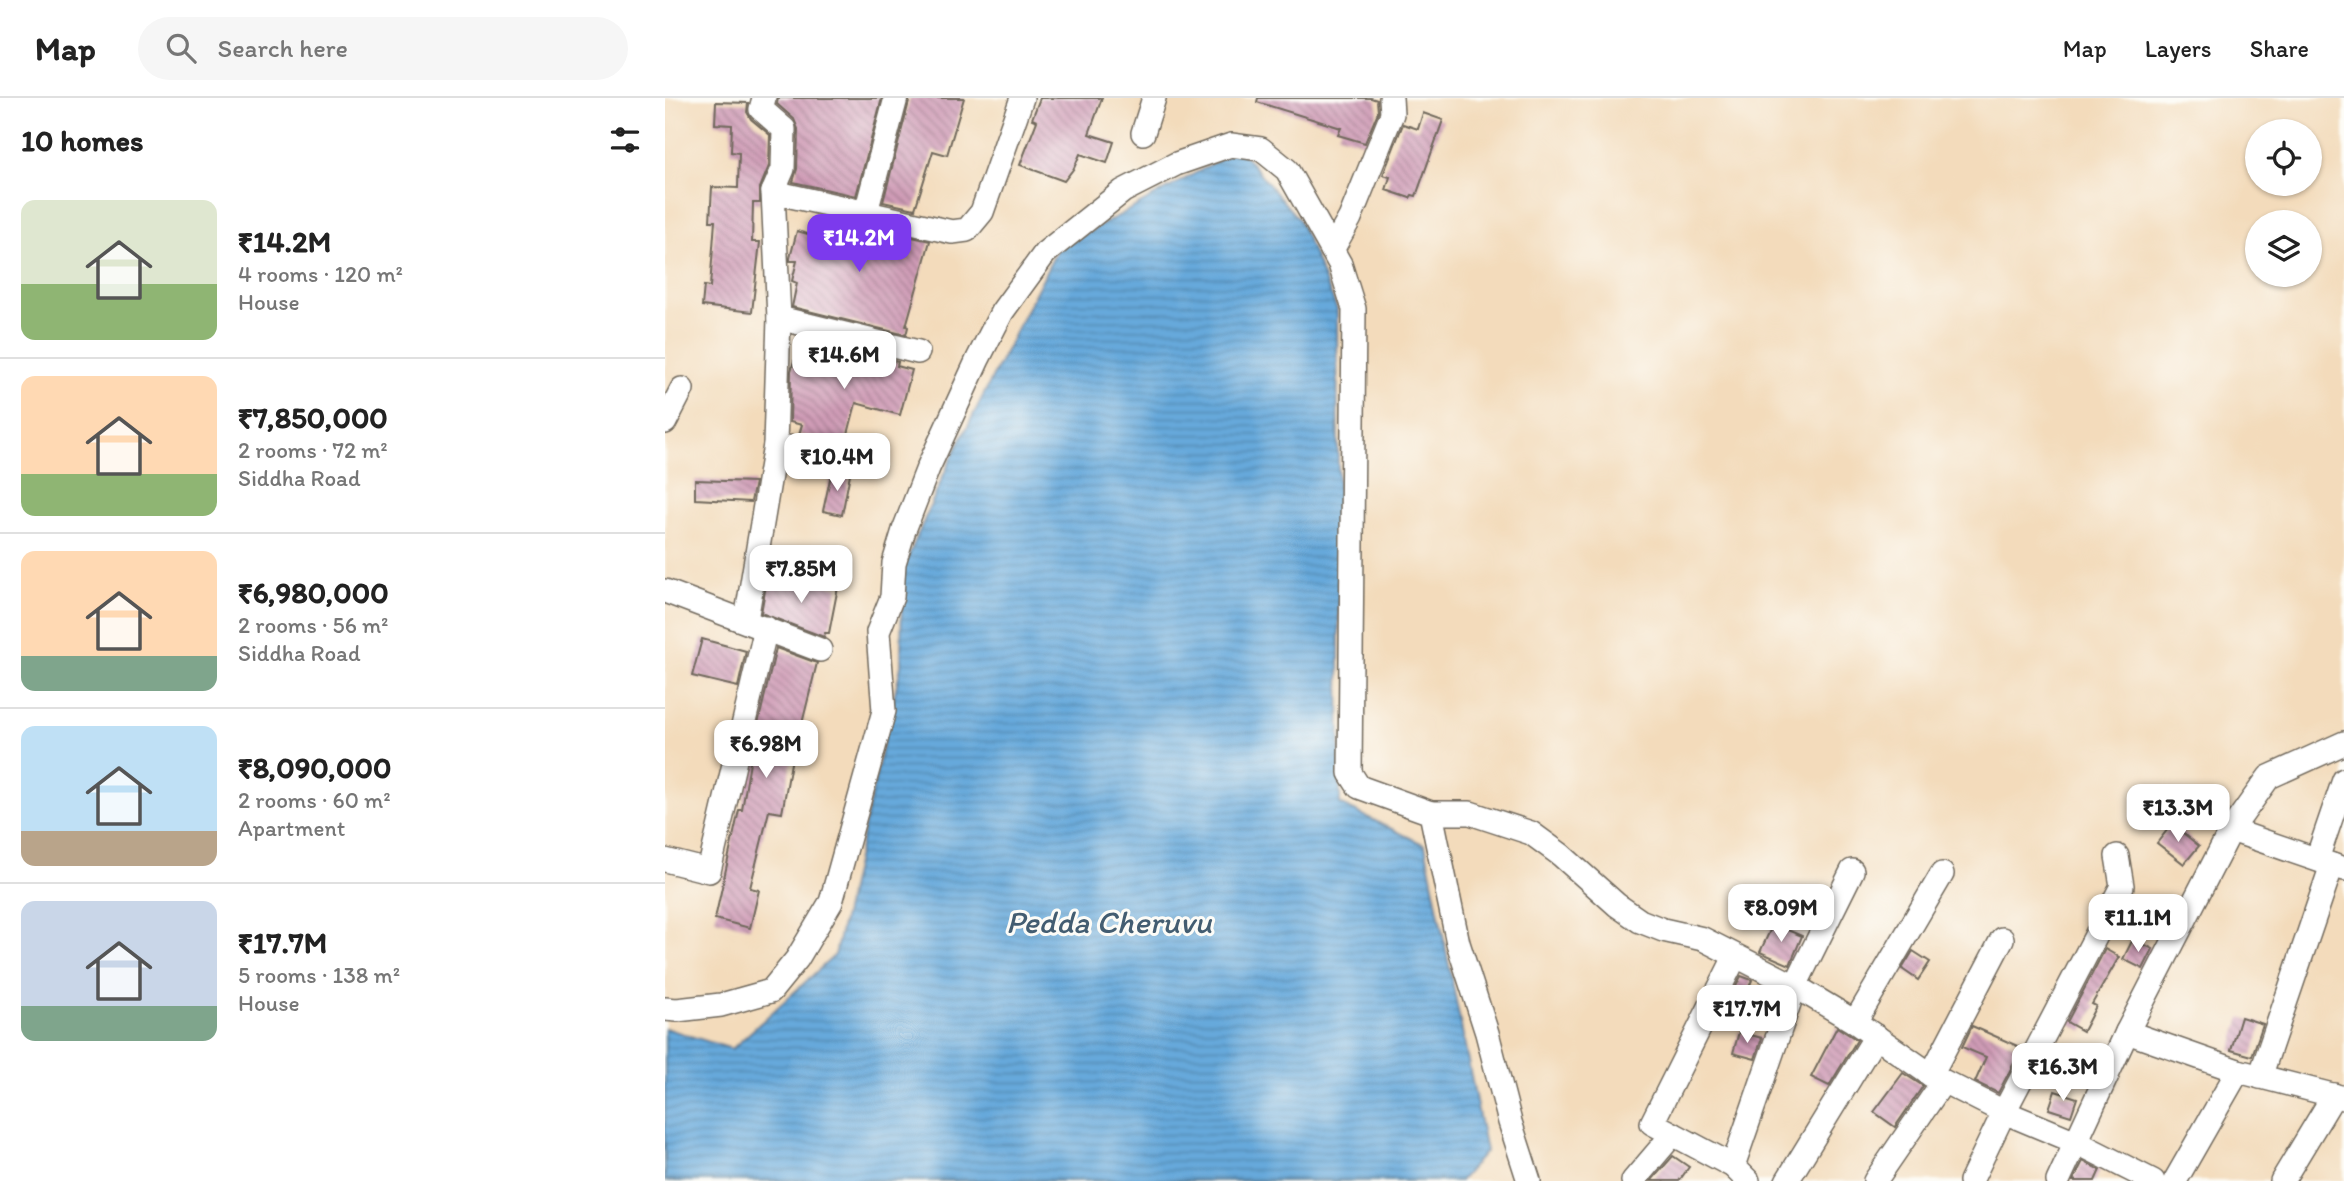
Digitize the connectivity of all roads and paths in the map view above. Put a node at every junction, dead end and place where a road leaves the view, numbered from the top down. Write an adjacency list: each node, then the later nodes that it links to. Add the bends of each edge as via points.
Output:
1 (764, 98): 7 (street, via 761,109 783,129 783,169)
2 (896, 98): 8 (street)
3 (1023, 98): 8 (street, via 982,212 967,230 951,232)
4 (1154, 98): 6 (street)
5 (1391, 98): 9 (street, via 1392,114 1350,218)
6 (1143, 133)
7 (773, 192): 8 (street); 10 (street)
8 (866, 212)
9 (1332, 250): 21 (street, via 1354,309 1350,773 1359,787); 31 (street, via 1286,170 1261,149 1231,145 1176,164 1123,191 1045,253 1002,312 984,347 904,530 894,563 892,597 878,632 884,711 831,902 771,991 721,1005)
10 (779, 318): 11 (street); 14 (street)
11 (918, 352)
12 (683, 389): 13 (street)
13 (665, 422)
14 (775, 445): 15 (street); 17 (street)
15 (871, 460)
16 (666, 594): 17 (street)
17 (756, 624): 18 (street); 24 (street, via 709,871)
18 (820, 650)
19 (2344, 743): 22 (street, via 2269,777)
20 (2344, 779): 25 (street)
21 (1431, 813): 29 (street, via 1470,813 1531,833 1640,921 1703,939); 42 (street, via 1458,943 1510,1122)
22 (2231, 830): 25 (street); 33 (street)
23 (2117, 856): 38 (street, via 2122,886)
24 (665, 860)
25 (2331, 864): 35 (street)
26 (1852, 871): 30 (street)
27 (1942, 874): 32 (street)
28 (2002, 939): 36 (street)
29 (1735, 957): 30 (street); 39 (street, via 1652,1123)
30 (1795, 986): 32 (street); 41 (street)
31 (665, 1009)
32 (1855, 1022): 34 (street)
33 (2127, 1032): 35 (street); 40 (street)
34 (1876, 1036): 36 (street); 44 (street)
35 (2249, 1074): 37 (street); 49 (street)
36 (1937, 1078): 38 (street); 45 (street)
37 (2339, 1096): 50 (street)
38 (2004, 1112): 40 (street); 46 (street)
39 (1672, 1134): 41 (street); 43 (street)
40 (2076, 1142): 47 (street); 48 (street)
41 (1740, 1174)
42 (1534, 1178)
43 (1633, 1181)
44 (1787, 1181)
45 (1875, 1181)
46 (1971, 1181)
47 (2058, 1181)
48 (2153, 1181)
49 (2175, 1181)
50 (2282, 1181)

